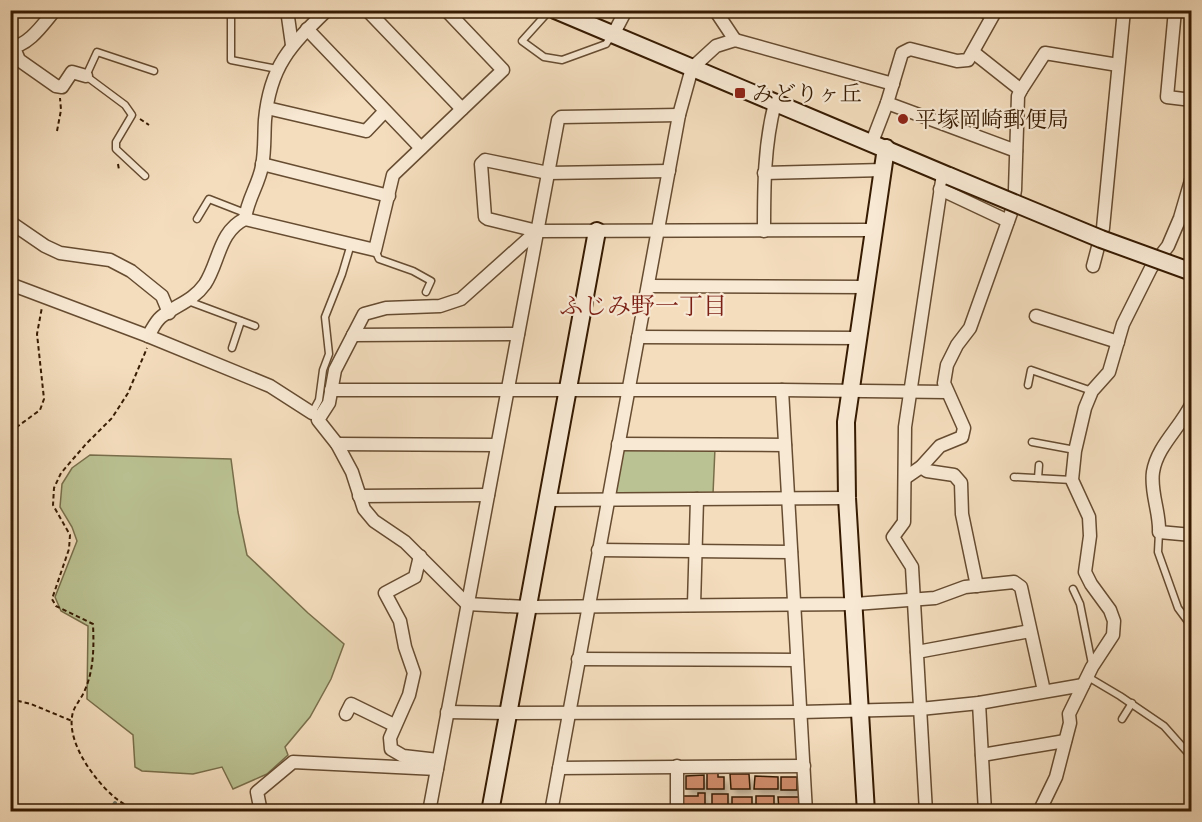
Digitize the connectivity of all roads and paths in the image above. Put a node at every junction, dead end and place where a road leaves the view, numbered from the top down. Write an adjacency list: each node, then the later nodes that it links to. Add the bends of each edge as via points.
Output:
1 (55, 10): 19 (street, via 38,30)
2 (231, 10): 24 (lane)
3 (287, 10): 18 (street)
4 (327, 10): 15 (street)
5 (367, 10): 39 (street)
6 (446, 10): 39 (street, via 503,70)
7 (550, 10): 16 (lane, via 522,40 544,57 562,60 606,44)
8 (555, 10): 16 (street)
9 (626, 10): 16 (street)
10 (974, 10): 14 (lane)
11 (1124, 10): 25 (street)
12 (1175, 10): 35 (street, via 1167,97)
13 (715, 11): 17 (street)
14 (993, 14): 22 (street)
15 (307, 29): 18 (street); 40 (street)
16 (613, 35): 27 (street)
17 (735, 40): 27 (street, via 716,46); 32 (street)
18 (292, 45): 28 (street)
19 (12, 48): 33 (street, via 19,60)
20 (89, 50): 21 (lane)
21 (97, 52): 26 (lane); 31 (lane)
22 (973, 52): 32 (street, via 968,60 957,62 910,49 902,53); 34 (street)
23 (222, 59): 24 (lane)
24 (231, 60): 28 (lane)
25 (1118, 65): 34 (street, via 1045,53); 66 (street, via 1103,228)
26 (144, 67): 29 (lane); 30 (lane)
27 (692, 68): 36 (street); 41 (street)
28 (277, 69): 38 (street)
29 (154, 71)
30 (141, 75)
31 (86, 76): 33 (street, via 72,72); 51 (lane, via 125,105 132,115 116,149)
32 (893, 84): 37 (street)
33 (59, 86): 42 (path, via 61,110)
34 (1021, 90): 45 (street)
35 (1191, 100)
36 (775, 102): 43 (street); 50 (street)
37 (887, 103): 43 (street); 45 (street)
38 (267, 108): 40 (street, via 366,131); 46 (street)
39 (462, 109): 44 (street)
40 (385, 111): 44 (street)
41 (679, 116): 48 (street); 49 (street, via 561,117)
42 (57, 131)
43 (879, 145): 47 (street); 53 (street)
44 (421, 148): 54 (street, via 393,175)
45 (1016, 152): 57 (street, via 1015,190)
46 (262, 164): 54 (street); 55 (street)
47 (883, 170): 50 (street); 59 (street)
48 (669, 171): 49 (street); 62 (street)
49 (548, 173): 60 (street); 60 (street, via 484,160 481,164 485,217)
50 (764, 174): 63 (street)
51 (145, 176)
52 (1191, 177): 83 (street, via 1168,246 1151,268)
53 (944, 180): 57 (street); 67 (street, bridge); 92 (street)
54 (389, 196): 65 (street)
55 (245, 216): 56 (lane, via 209,199); 64 (street); 73 (street, via 224,240 204,285)
56 (197, 219)
57 (1008, 221): 94 (street, via 970,328 947,365)
58 (10, 222): 75 (street, via 60,253 110,260 131,271 162,296)
59 (874, 230): 63 (street); 70 (street)
60 (537, 231): 61 (street); 78 (street); 79 (street, via 461,299 440,306 386,308 364,314)
61 (597, 231): 62 (street); 86 (street)
62 (658, 231): 63 (street); 69 (street)
63 (764, 231)
64 (351, 244): 65 (street); 96 (lane, via 325,317 329,354)
65 (375, 250): 71 (lane, via 379,259 430,281)
66 (1093, 266)
67 (1191, 272)
68 (10, 284): 72 (street)
69 (648, 286): 70 (street); 81 (street)
70 (865, 287): 82 (street)
71 (426, 292)
72 (46, 299): 80 (street); 97 (path, via 37,334 44,399 40,410)
73 (188, 301): 75 (street); 76 (lane)
74 (1052, 306): 83 (street, via 1042,318)
75 (169, 313): 80 (street, via 159,318)
76 (241, 321): 77 (lane); 84 (lane)
77 (255, 326)
78 (518, 334): 79 (street); 88 (street)
79 (353, 335): 87 (street, via 335,370)
80 (149, 337): 96 (street, via 270,386); 150 (path, via 142,364 123,401 61,473 54,488 53,505 69,542 52,599 56,606 93,624 89,679)
81 (638, 337): 82 (street); 89 (street)
82 (858, 338): 91 (street)
83 (1118, 342): 93 (street, via 1108,372)
84 (232, 348)
85 (1028, 385): 93 (lane, via 1031,370)
86 (568, 389): 88 (street); 89 (street); 116 (street)
87 (331, 390): 88 (street); 96 (street, via 329,403)
88 (508, 390): 102 (street)
89 (628, 390): 90 (street); 100 (street)
90 (782, 390): 91 (street); 101 (street)
91 (850, 390): 92 (street); 113 (street, via 846,422)
92 (910, 391): 94 (street); 107 (street)
93 (1092, 391): 103 (street)
94 (947, 392): 105 (street, via 964,428 962,437 940,446)
95 (1191, 403): 117 (street, via 1153,471)
96 (315, 416): 99 (street)
97 (10, 432)
98 (1032, 442): 103 (lane)
99 (337, 444): 102 (street); 111 (street)
100 (618, 444): 101 (street); 114 (street)
101 (785, 445): 112 (street)
102 (497, 446): 110 (street)
103 (1076, 451): 109 (street)
104 (1039, 465): 108 (lane)
105 (921, 467): 107 (street); 123 (street, via 954,475 961,483 962,514)
106 (1014, 477): 108 (lane)
107 (905, 478): 125 (street, via 904,522 892,537 912,567)
108 (1038, 478): 109 (lane)
109 (1072, 480): 137 (street, via 1089,518 1085,572 1114,621 1113,635)
110 (488, 495): 111 (street); 126 (street)
111 (359, 496): 122 (street, via 374,521)
112 (788, 498): 113 (street); 115 (street); 121 (street)
113 (848, 498): 127 (street)
114 (608, 499): 115 (street); 116 (street); 119 (street)
115 (697, 499): 120 (street)
116 (548, 500): 131 (street)
117 (1159, 532): 118 (street); 132 (lane, via 1158,552 1178,608)
118 (1191, 535)
119 (598, 550): 120 (street); 130 (street)
120 (696, 551): 121 (street); 128 (street)
121 (791, 552): 129 (street)
122 (420, 556): 126 (street); 151 (street, via 415,577 385,593 400,621 414,673 409,695)
123 (977, 586): 125 (street); 133 (street, via 1014,582 1021,587)
124 (1073, 589): 137 (lane, via 1080,604)
125 (914, 600): 127 (street); 134 (street)
126 (466, 604): 131 (street); 144 (street)
127 (855, 604): 129 (street); 143 (street)
128 (694, 605): 129 (street); 130 (street)
129 (794, 605): 136 (street)
130 (587, 606): 131 (street); 135 (street)
131 (527, 607): 148 (street)
132 (1191, 627)
133 (1030, 631): 134 (street); 138 (street)
134 (917, 652): 142 (street)
135 (578, 659): 136 (street); 146 (street)
136 (797, 660): 145 (street)
137 (1088, 677): 138 (street); 141 (lane); 152 (street, via 1069,714)
138 (1044, 691): 140 (street)
139 (10, 699): 150 (path)
140 (979, 703): 142 (street); 154 (street)
141 (1132, 704): 149 (lane); 153 (lane, via 1164,726)
142 (920, 709): 143 (street); 167 (street)
143 (860, 711): 145 (street); 166 (street)
144 (447, 712): 148 (street); 155 (street)
145 (801, 712): 146 (street); 157 (street)
146 (568, 713): 148 (street); 158 (street)
147 (346, 714): 151 (street, via 351,704)
148 (508, 714): 162 (street)
149 (1122, 719)
150 (72, 722): 159 (path, via 79,752 96,776 114,797)
151 (394, 725): 155 (street, via 391,749 403,756)
152 (1065, 741): 154 (street); 169 (street, via 1056,777)
153 (1188, 753)
154 (982, 755): 168 (street)
155 (438, 764): 160 (street, via 293,762 257,792); 161 (street)
156 (677, 766): 157 (street); 158 (street); 164 (street)
157 (804, 766): 165 (street)
158 (559, 768): 163 (street)
159 (137, 812)
160 (261, 812)
161 (429, 812)
162 (490, 812)
163 (551, 812)
164 (677, 812)
165 (806, 812)
166 (866, 812)
167 (926, 812)
168 (985, 812)
169 (1039, 812)

